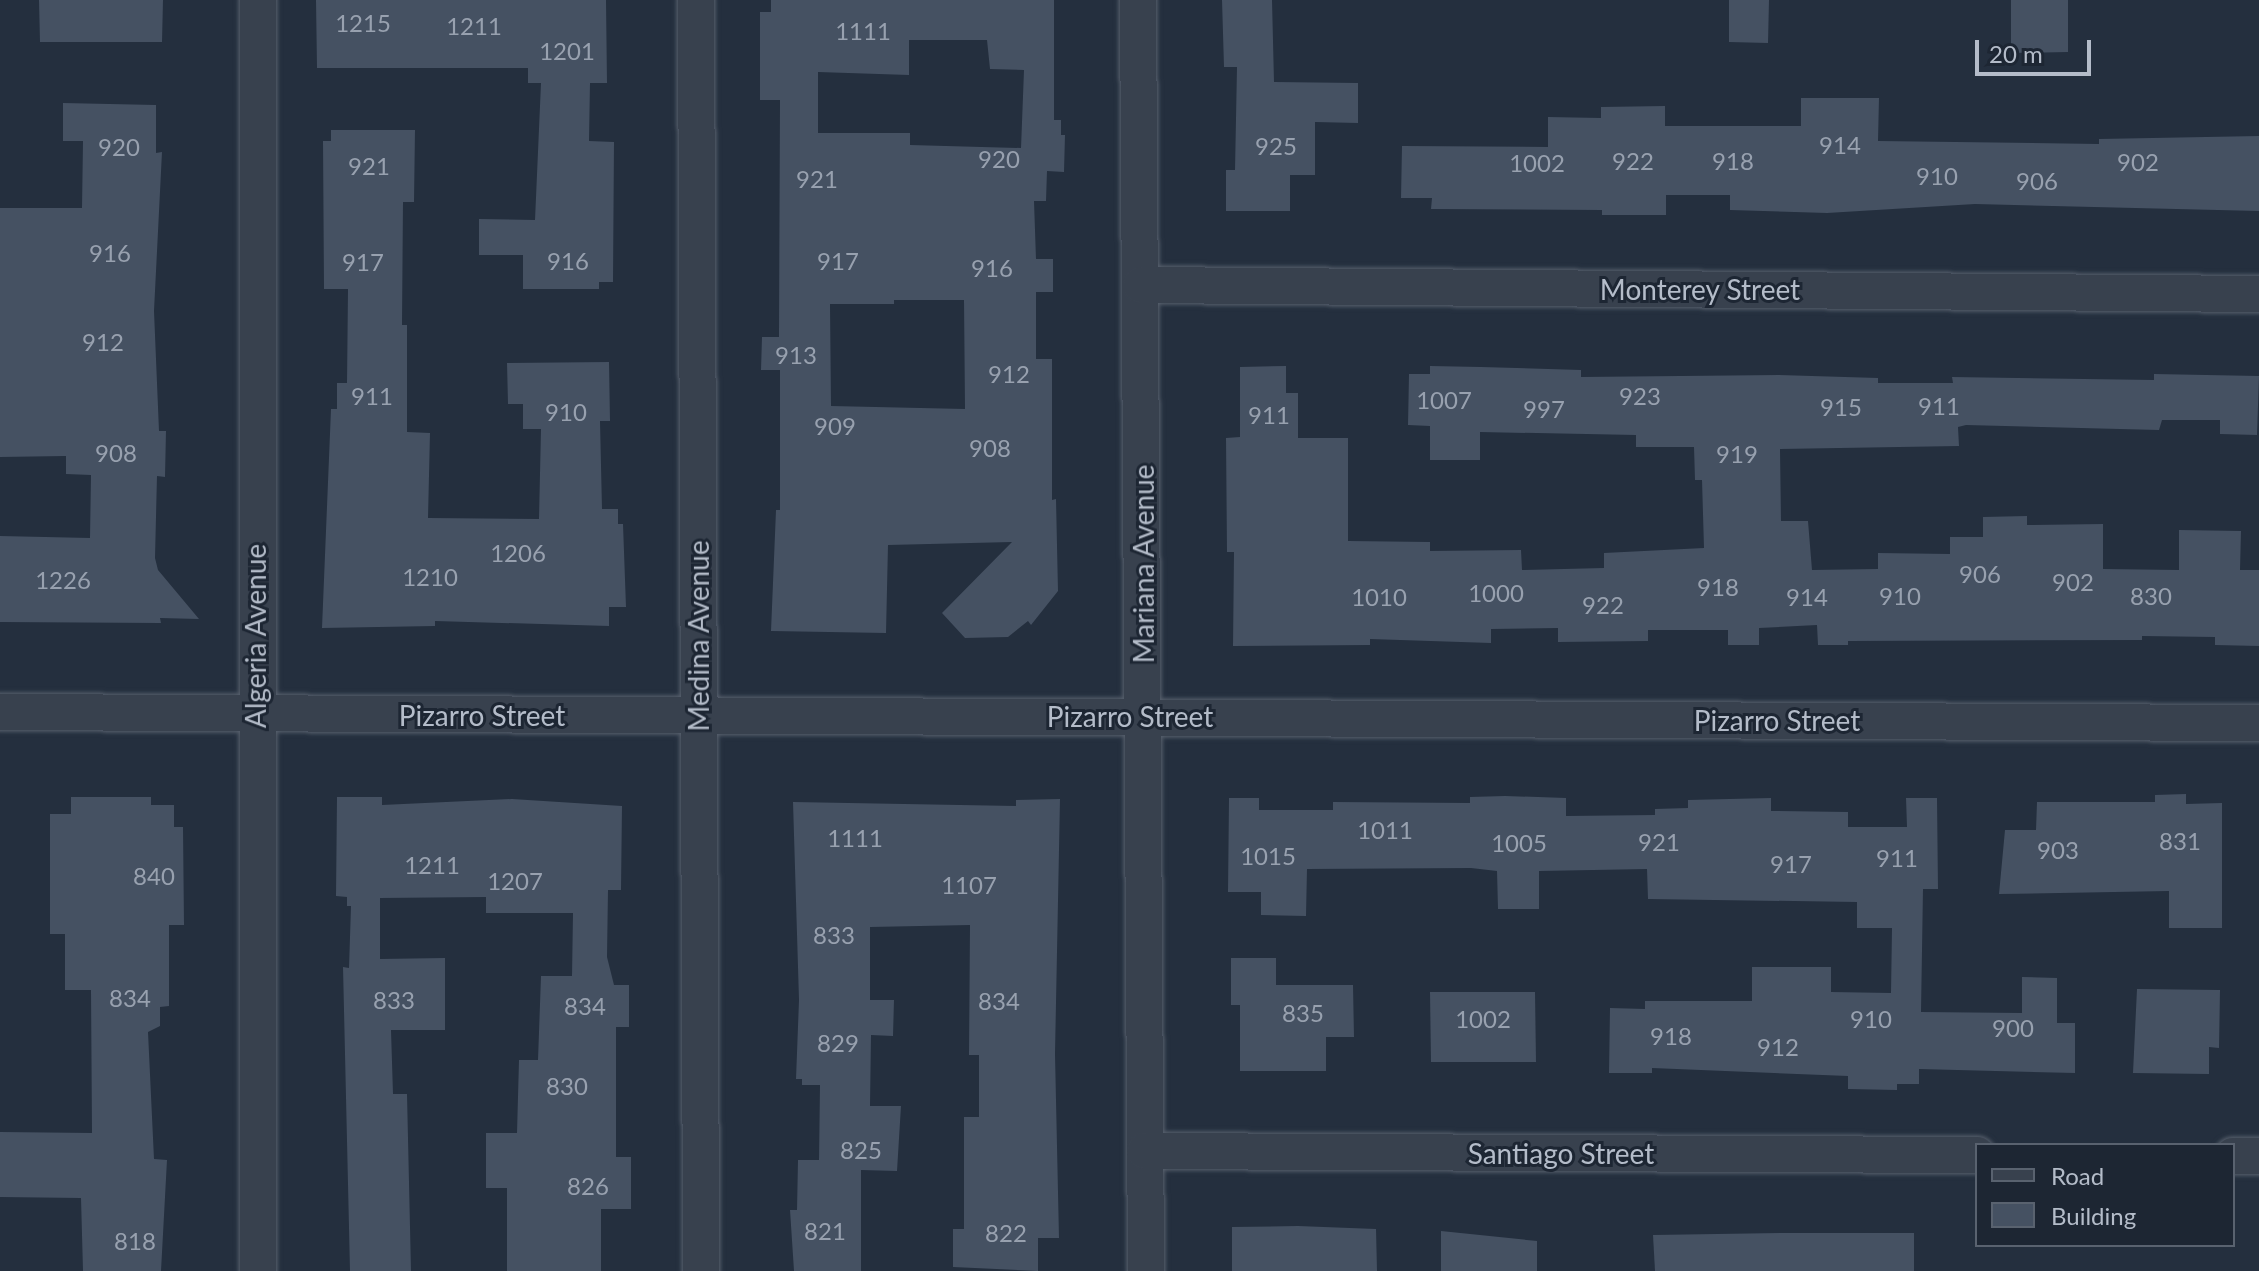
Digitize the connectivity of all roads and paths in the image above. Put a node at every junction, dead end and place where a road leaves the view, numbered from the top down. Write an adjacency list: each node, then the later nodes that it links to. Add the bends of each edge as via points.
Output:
1 (258, 0): 7 (street, Algeria Avenue)
2 (696, 0): 8 (street, Medina Avenue)
3 (1138, 0): 4 (street, Mariana Avenue)
4 (1141, 285): 5 (street, Monterey Street); 9 (street, Mariana Avenue)
5 (2259, 294)
6 (0, 712): 7 (street, Pizarro Street)
7 (254, 713): 8 (street, Pizarro Street); 15 (street, Algeria Avenue)
8 (698, 716): 9 (street, Pizarro Street); 16 (street, Medina Avenue)
9 (1145, 716): 10 (street, Pizarro Street); 11 (street, Mariana Avenue)
10 (2259, 723)
11 (1145, 1151): 12 (street, Santiago Street); 17 (street, Mariana Avenue)
12 (1975, 1155)
13 (2235, 1156): 14 (street)
14 (2259, 1156)
15 (258, 1271)
16 (701, 1271)
17 (1146, 1271)

